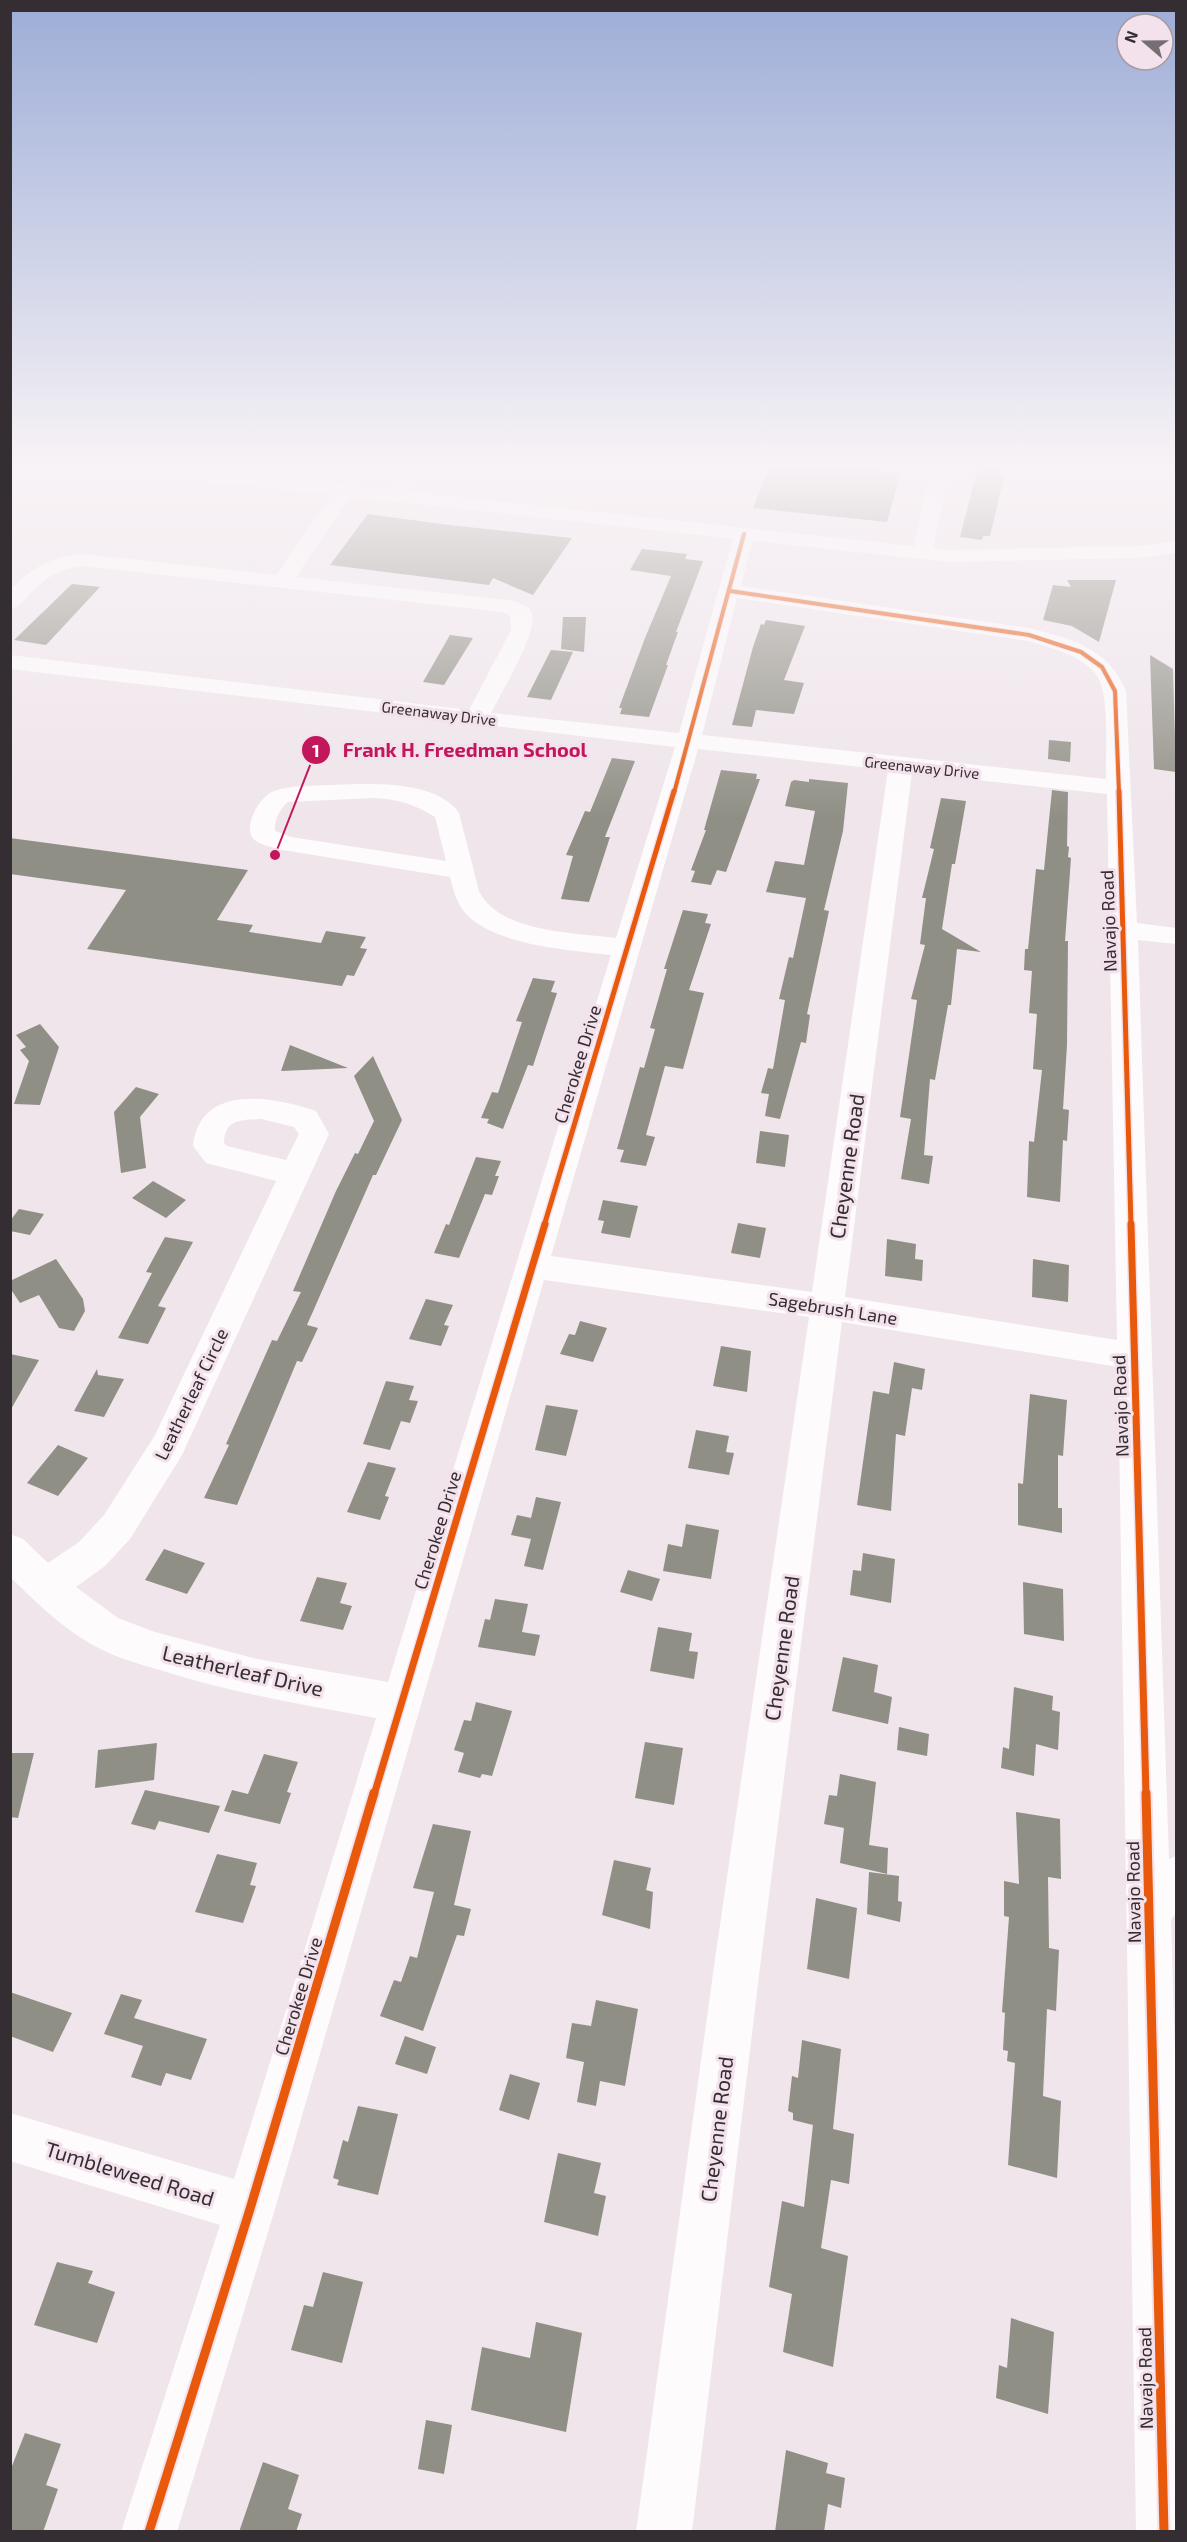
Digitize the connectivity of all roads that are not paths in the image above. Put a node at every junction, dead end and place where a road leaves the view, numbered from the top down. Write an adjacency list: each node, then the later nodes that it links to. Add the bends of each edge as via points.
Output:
1 (31, 582): 5 (street)
2 (298, 582): 7 (street, via 488,602 518,611 522,630)
3 (732, 582): 4 (street, Cherokee Drive)
4 (730, 591): 8 (street, Cherokee Drive); 10 (street, Navajo Road, via 1029,635 1077,650 1102,667 1113,684)
5 (10, 603)
6 (10, 662): 7 (street, Greenaway Drive)
7 (477, 718): 8 (street, Greenaway Drive)
8 (689, 741): 9 (street, Greenaway Drive); 14 (street, Cherokee Drive)
9 (902, 765): 10 (street, Greenaway Drive); 17 (street, Cheyenne Road)
10 (1119, 788): 12 (street, Navajo Road)
11 (461, 871): 11 (street, via 447,813 408,794 374,790 284,795 274,801 262,824 263,835 285,844); 14 (street, via 471,903 494,921 539,936)
12 (1124, 930): 13 (street); 18 (street, Navajo Road)
13 (1176, 936)
14 (627, 948): 16 (street, Cherokee Drive)
15 (296, 1174): 20 (street, Leatherleaf Circle, via 165,1452 110,1536)
16 (531, 1266): 17 (street, Sagebrush Lane); 21 (street, Cherokee Drive)
17 (828, 1306): 18 (street, Sagebrush Lane); 27 (street, Cheyenne Road)
18 (1134, 1356): 23 (street, Navajo Road)
19 (10, 1551): 20 (street, Leatherleaf Drive)
20 (48, 1585): 21 (street, Leatherleaf Drive, via 84,1617 143,1647 230,1672)
21 (400, 1703): 25 (street, Cherokee Drive)
22 (1176, 1878): 23 (street)
23 (1149, 1912): 28 (street, Navajo Road)
24 (10, 2137): 25 (street, Tumbleweed Road)
25 (250, 2209): 26 (street, Cherokee Drive)
26 (149, 2532)
27 (664, 2532)
28 (1164, 2532)

